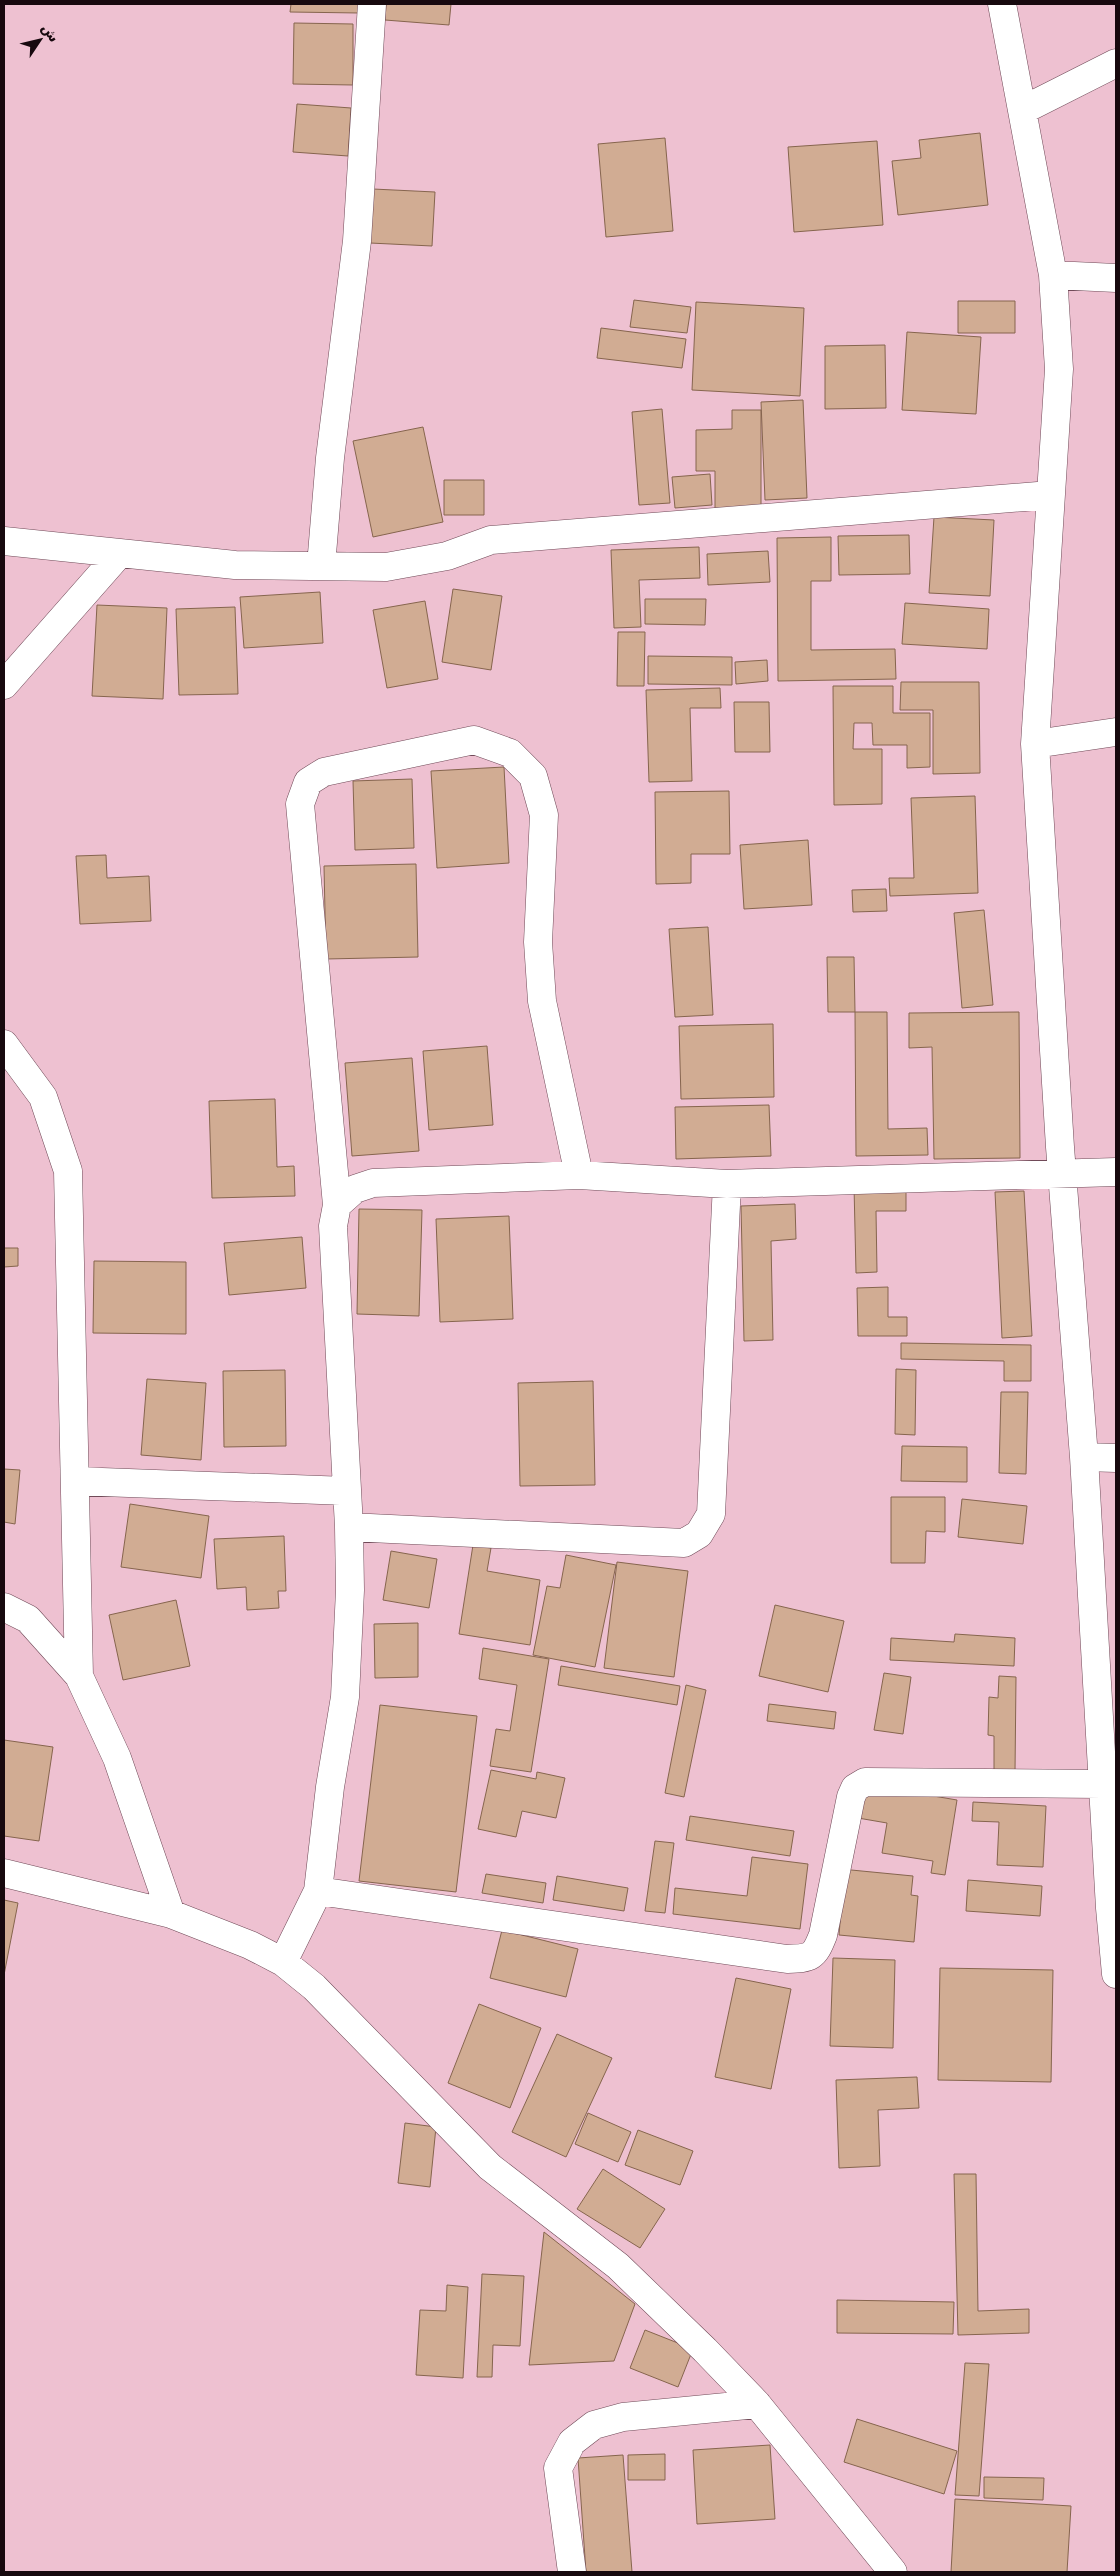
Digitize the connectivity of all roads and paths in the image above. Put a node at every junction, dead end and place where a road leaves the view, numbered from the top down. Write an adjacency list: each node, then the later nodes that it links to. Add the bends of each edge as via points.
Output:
1 (372, 4): 10 (street, via 356,241 330,458)
2 (1002, 4): 4 (street)
3 (1116, 63): 4 (street)
4 (1023, 110): 5 (street)
5 (1053, 275): 6 (street); 7 (street, via 1059,369)
6 (1116, 278)
7 (1050, 495): 10 (street, via 529,536 491,540 447,556 386,567); 13 (street)
8 (4, 541): 9 (street)
9 (120, 553): 10 (street, via 235,565); 11 (street)
10 (321, 566)
11 (4, 685)
12 (1116, 732): 13 (street)
13 (1035, 744): 17 (street)
14 (4, 1044): 22 (street, via 43,1097 68,1171)
15 (1116, 1172): 17 (street)
16 (579, 1175): 18 (street); 19 (street, via 373,1183 355,1189); 19 (street, via 542,1002 538,942 544,815 533,776 510,753 474,740 324,772 308,782 300,804)
17 (1063, 1175): 18 (street); 20 (street)
18 (728, 1184): 24 (street, via 711,1514 699,1534 684,1543)
19 (337, 1205): 23 (street, via 333,1226)
20 (1084, 1457): 21 (street); 27 (street)
21 (1116, 1458)
22 (75, 1480): 23 (street); 26 (street)
23 (347, 1491): 24 (street)
24 (349, 1527): 29 (street, via 346,1697 330,1787)
25 (4, 1607): 26 (street, via 28,1619)
26 (79, 1676): 30 (street, via 117,1758)
27 (1102, 1784): 29 (street, via 865,1782 855,1788 851,1797 823,1935 816,1952 808,1958 787,1959); 32 (street)
28 (4, 1873): 30 (street)
29 (318, 1891): 31 (street)
30 (171, 1914): 31 (street, via 250,1945)
31 (283, 1962): 33 (street, via 314,1988 490,2167 618,2266)
32 (1116, 1974)
33 (757, 2404): 34 (street, via 623,2417 594,2425 572,2442 558,2468); 35 (street)
34 (572, 2572)
35 (893, 2572)

